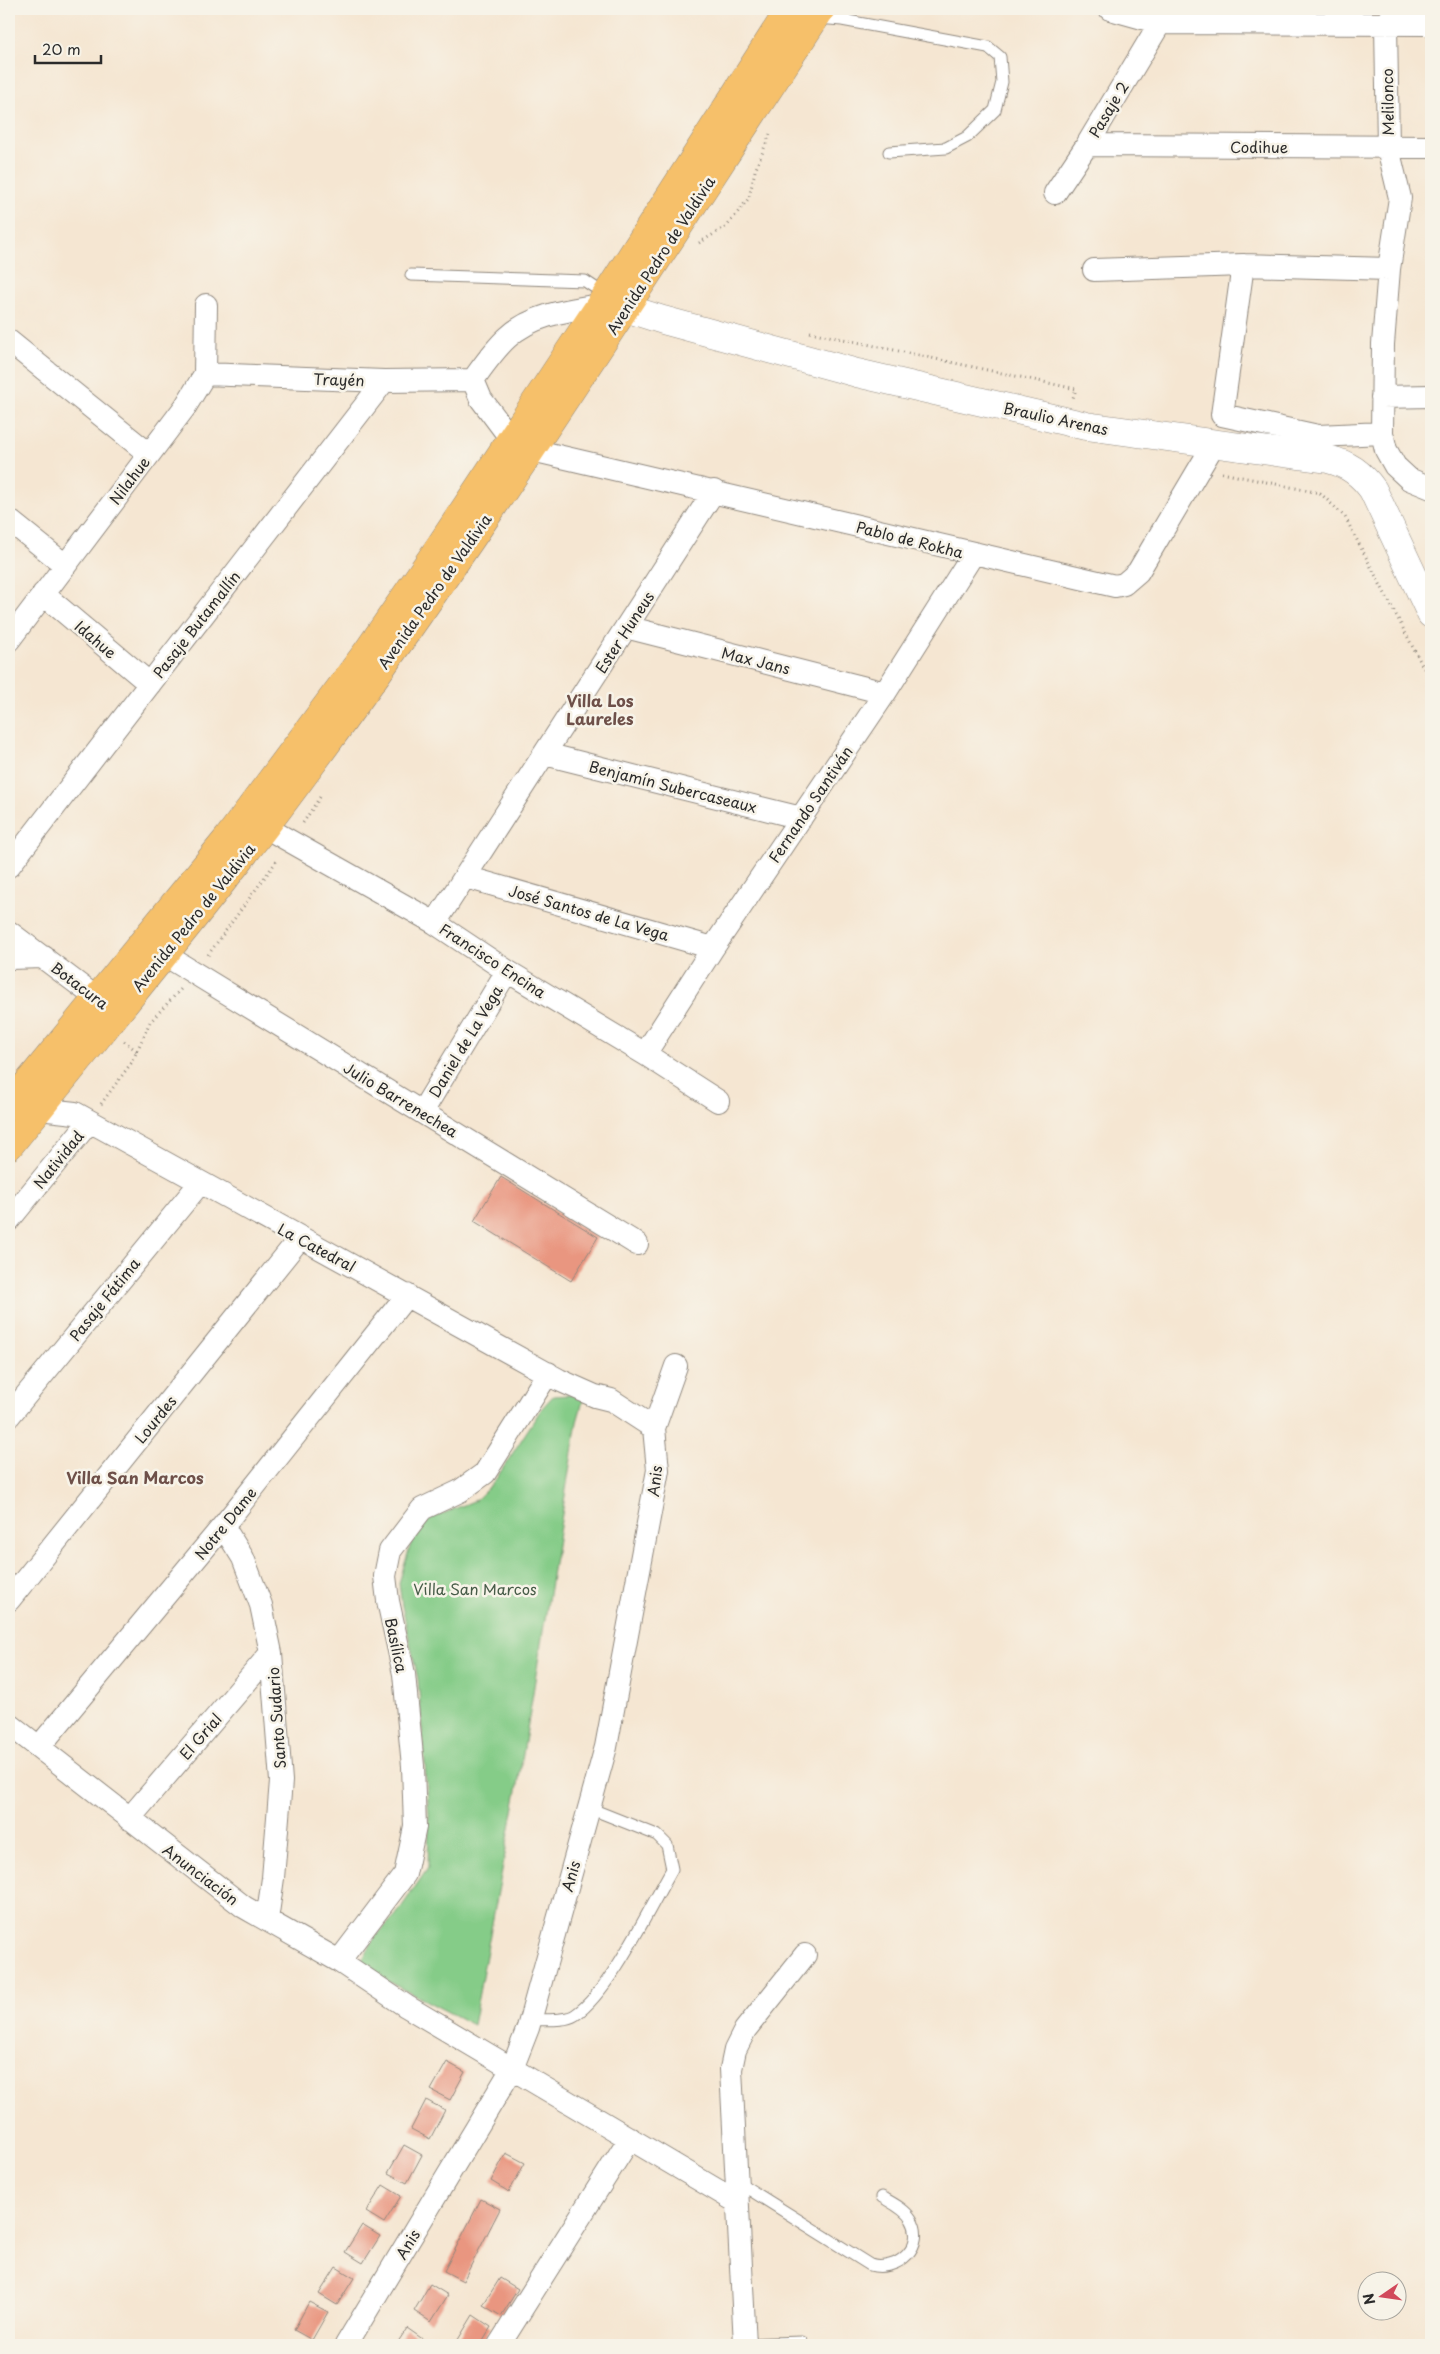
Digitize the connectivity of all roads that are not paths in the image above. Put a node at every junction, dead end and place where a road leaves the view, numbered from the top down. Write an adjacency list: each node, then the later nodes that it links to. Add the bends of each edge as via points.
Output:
1 (1110, 9): 5 (street)
2 (809, 12): 10 (lane, via 988,46 1000,57 1002,82 994,110 966,137 946,148); 16 (main road, Avenida Pedro de Valdivia)
3 (1246, 16): 4 (street); 5 (street)
4 (1391, 16): 6 (street); 9 (street, Melilonco)
5 (1160, 23): 7 (street, Pasaje 2)
6 (1431, 24)
7 (1087, 145): 9 (street, Codihue); 11 (street, Pasaje 2)
8 (1431, 147): 9 (street, Codihue)
9 (1388, 148): 13 (street, Melilonco, via 1400,198)
10 (889, 152)
11 (1055, 192)
12 (1243, 265): 13 (street); 14 (street); 24 (street, via 1222,415 1318,436)
13 (1389, 269): 23 (street)
14 (1094, 270)
15 (411, 275): 16 (lane, via 585,281)
16 (610, 303): 20 (street, via 560,311 531,323 507,337); 25 (main road, Avenida Pedro de Valdivia); 26 (street, Braulio Arenas, via 857,373 1079,424)
17 (206, 305): 19 (street, Nilahue)
18 (9, 341): 27 (street)
19 (204, 374): 21 (street, Trayén); 27 (street, Nilahue, via 185,407)
20 (473, 380): 21 (street, Trayén); 25 (street, via 481,399)
21 (384, 381): 37 (street, Pasaje Butamallín)
22 (1431, 396): 23 (street)
23 (1382, 397): 24 (street)
24 (1382, 433): 28 (street, via 1386,450 1396,466 1409,479)
25 (522, 444): 29 (street, Pablo de Rokha); 41 (main road, Avenida Pedro de Valdivia); 51 (main road, Avenida Pedro de Valdivia, via 412,587 291,756 164,918)
26 (1214, 444): 31 (street, Pablo de Rokha, via 1138,572 1124,584 1103,585); 34 (street, Braulio Arenas, via 1328,459 1356,471 1373,490)
27 (149, 454): 32 (street, Nilahue)
28 (1431, 488)
29 (714, 491): 31 (street, Pablo de Rokha); 35 (street, Ester Huneus)
30 (9, 520): 32 (street)
31 (973, 554): 38 (street, Fernando Santiván)
32 (65, 565): 33 (street, Nilahue)
33 (43, 594): 36 (street, Nilahue); 37 (street, Idahue)
34 (1431, 614)
35 (626, 628): 38 (street, Max Jans); 39 (street, Ester Huneus)
36 (9, 640)
37 (150, 684): 42 (street, Pasaje Butamallín)
38 (885, 693): 40 (street, Fernando Santiván)
39 (545, 754): 40 (street, Benjamín Subercaseaux); 43 (street, Ester Huneus)
40 (801, 818): 46 (street, Fernando Santiván)
41 (265, 827): 44 (street, Francisco Encina); 47 (main road, Avenida Pedro de Valdivia)
42 (9, 866)
43 (466, 876): 44 (street, Ester Huneus); 46 (street, José Santos de La Vega)
44 (435, 923): 50 (street, Francisco Encina)
45 (9, 932): 48 (street, Botacura)
46 (712, 948): 52 (street, Fernando Santiván)
47 (165, 955): 51 (main road, Avenida Pedro de Valdivia); 57 (street, Julio Barrenechea)
48 (44, 957): 49 (street, Botacura); 51 (street, Botacura)
49 (9, 958)
50 (507, 971): 52 (street, Francisco Encina); 57 (street, Daniel de La Vega)
51 (107, 1005): 53 (main road, Avenida Pedro de Valdivia); 55 (main road, Avenida Pedro de Valdivia)
52 (646, 1054): 54 (street, Francisco Encina)
53 (61, 1081): 56 (main road, Avenida Pedro de Valdivia); 58 (street)
54 (718, 1102)
55 (9, 1106)
56 (39, 1109): 58 (street, La Catedral); 59 (main road, Avenida Pedro de Valdivia)
57 (422, 1112): 63 (street, Julio Barrenechea)
58 (82, 1117): 60 (street, La Catedral); 61 (street, Natividad)
59 (9, 1146)
60 (200, 1183): 62 (street, La Catedral); 67 (street, Pasaje Fátima)
61 (9, 1220)
62 (300, 1238): 64 (street, La Catedral); 70 (street, Lourdes)
63 (637, 1244)
64 (407, 1295): 66 (street, La Catedral); 69 (street, Notre Dame)
65 (676, 1366): 68 (street, Anis)
66 (554, 1376): 68 (street, La Catedral, via 611,1400); 78 (street, Basílica, via 485,1473 460,1491 422,1509 390,1551 385,1576 404,1674 415,1827 405,1874)
67 (9, 1416)
68 (654, 1428): 74 (street, Anis, via 658,1470 606,1747)
69 (223, 1526): 71 (street, Santo Sudario, via 243,1558 262,1604); 73 (street, Notre Dame)
70 (9, 1600)
71 (271, 1653): 75 (street, El Grial); 76 (street, Santo Sudario, via 281,1781)
72 (9, 1724): 73 (street, Anunciación)
73 (39, 1747): 75 (street, Anunciación)
74 (589, 1808): 79 (street, Anis); 79 (lane, via 657,1835 667,1845 672,1869 614,1970 595,1994 568,2018)
75 (129, 1819): 76 (street, Anunciación)
76 (267, 1920): 78 (street, Anunciación)
77 (805, 1956): 82 (street, via 745,2030 735,2050 731,2069)
78 (339, 1961): 80 (street, Anunciación, via 406,2006)
79 (530, 2020): 80 (street, Anis)
80 (512, 2069): 81 (street, Anunciación); 85 (street, Anis)
81 (630, 2138): 82 (street, Anunciación); 86 (street)
82 (737, 2191): 83 (lane, via 870,2265 886,2267 907,2255 914,2234 912,2220 907,2214); 87 (street)
83 (882, 2197)
84 (802, 2342): 87 (lane)
85 (346, 2345)
86 (498, 2345)
87 (745, 2345)

